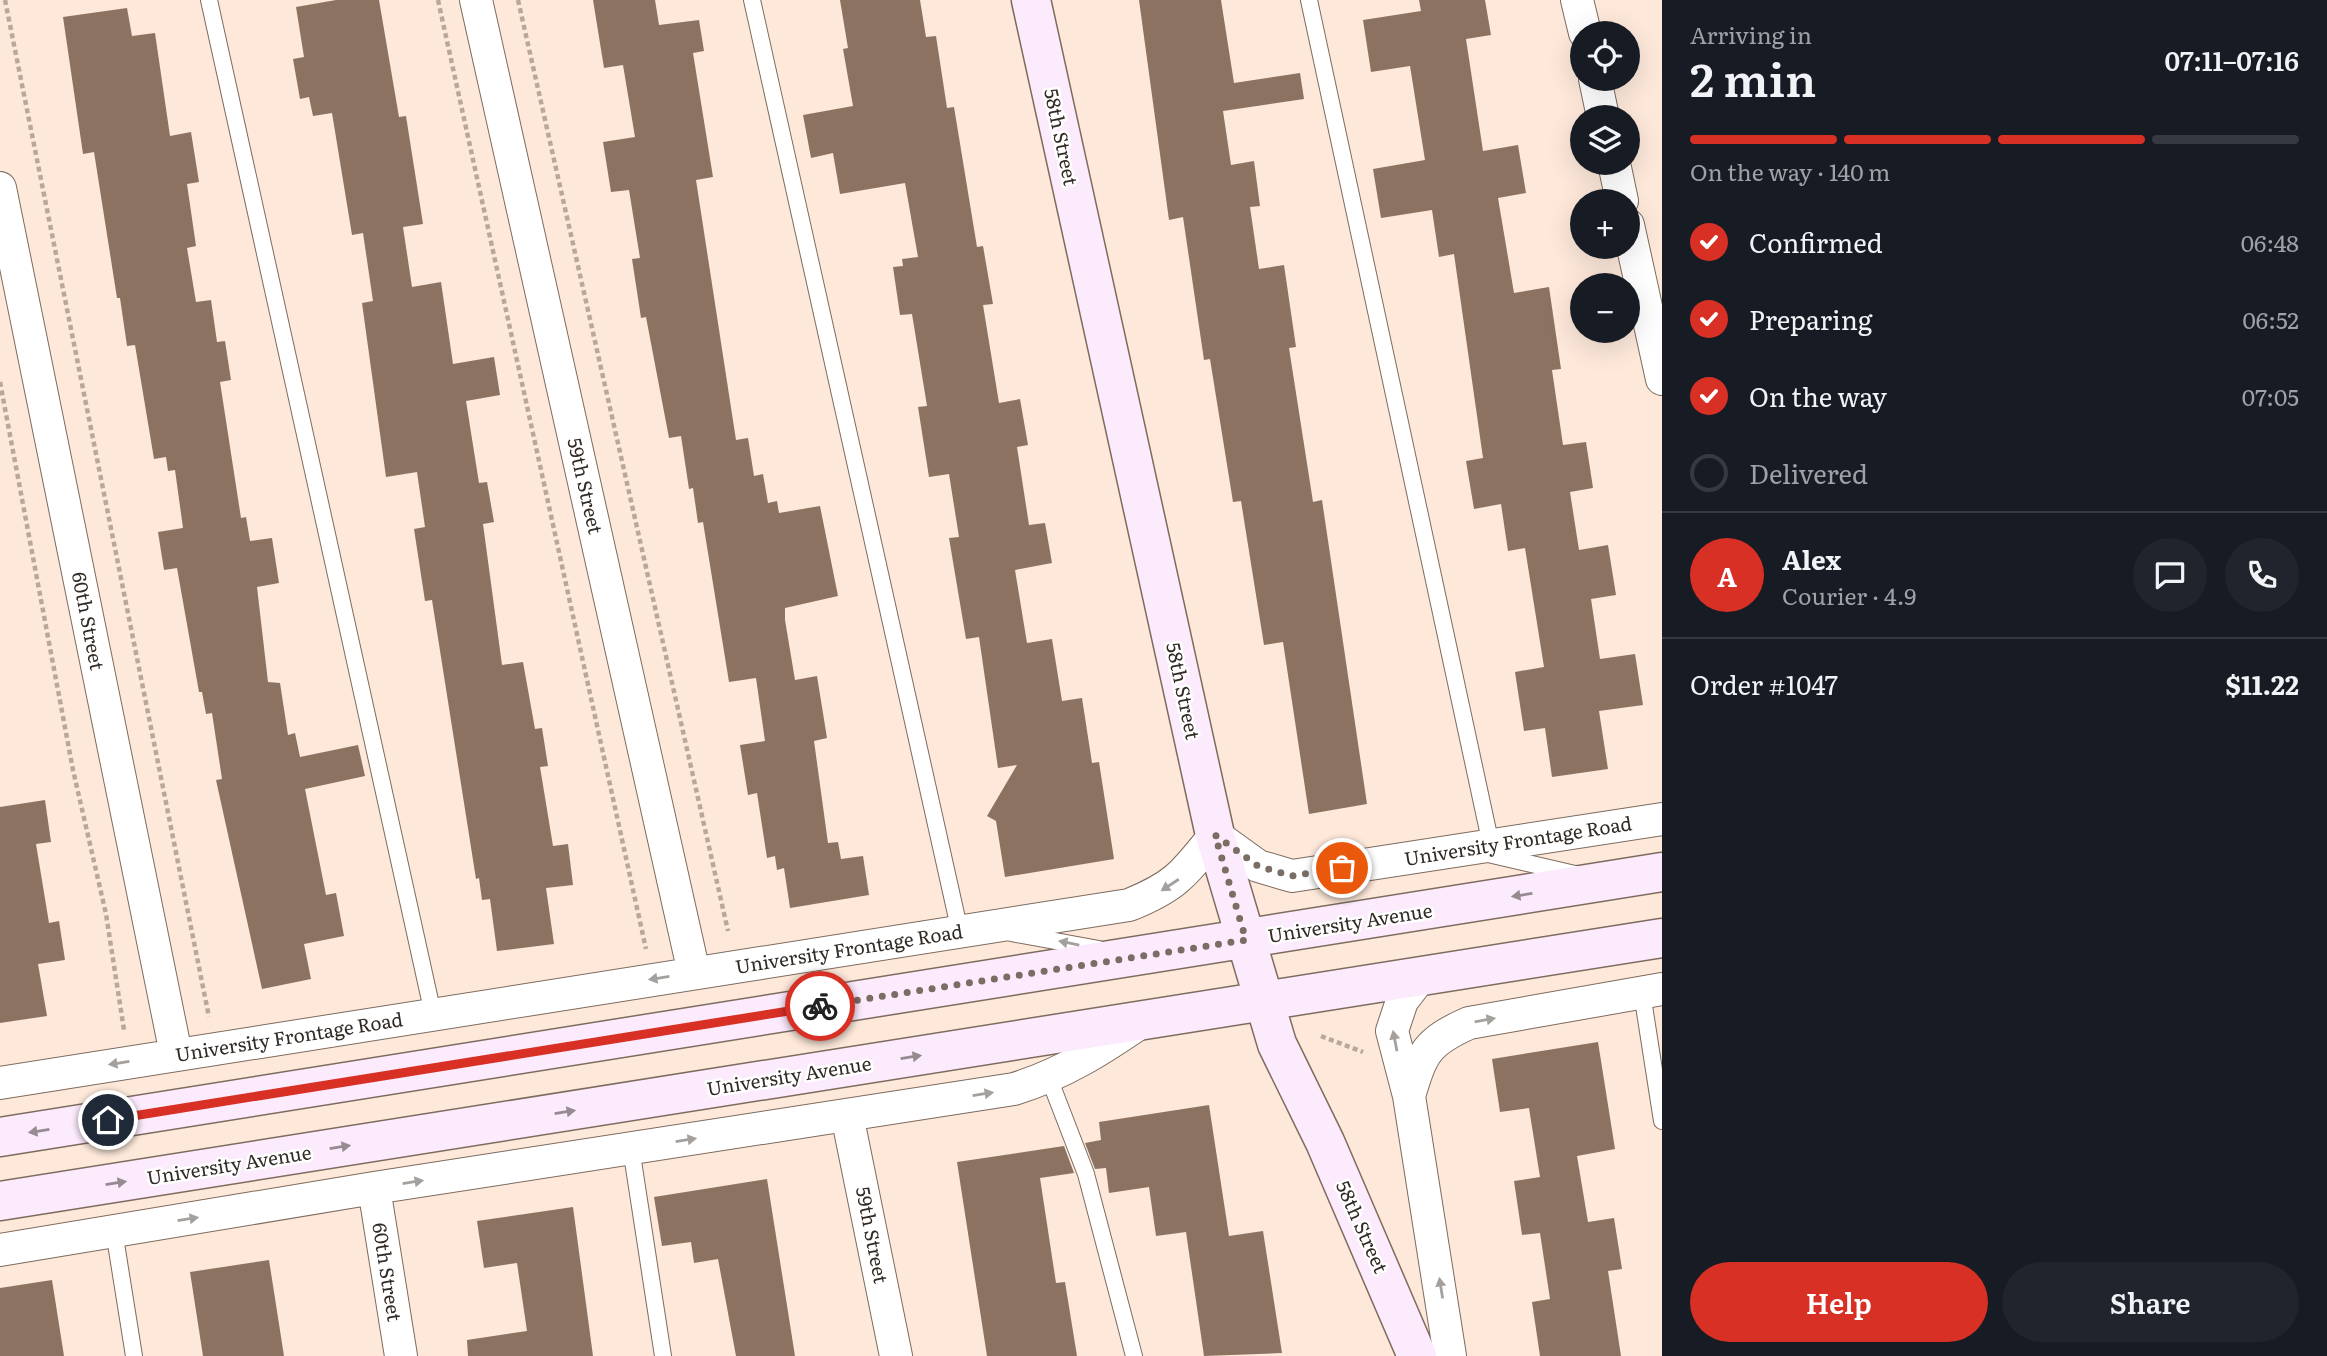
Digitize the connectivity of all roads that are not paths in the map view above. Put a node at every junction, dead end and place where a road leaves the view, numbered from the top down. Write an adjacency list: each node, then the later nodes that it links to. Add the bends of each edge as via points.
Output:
1 (209, 0): 26 (lane)
2 (476, 0): 22 (street, 59th Street)
3 (752, 0): 16 (lane)
4 (1031, 0): 12 (main road, 58th Street)
5 (1309, 0): 13 (lane)
6 (1577, 0): 7 (street)
7 (1582, 21)
8 (0, 188): 28 (street, 60th Street)
9 (1636, 259): 10 (street)
10 (1662, 379)
11 (1662, 819): 13 (street, University Frontage Road)
12 (1215, 835): 13 (street, University Frontage Road, via 1258,866 1292,876); 16 (street, University Frontage Road, one-way to 16, via 1183,876 1129,905); 18 (main road, 58th Street)
13 (1480, 847): 15 (lane)
14 (1662, 872): 15 (main road, University Avenue)
15 (1605, 881): 18 (main road, University Avenue, one-way to 18)
16 (974, 930): 21 (lane, one-way to 16); 22 (street, University Frontage Road)
17 (1662, 938): 19 (main road, University Avenue)
18 (1246, 940): 21 (main road, University Avenue); 25 (main road, 58th Street)
19 (1623, 944): 20 (lane); 23 (main road, University Avenue)
20 (1662, 950)
21 (1136, 956): 34 (main road, University Avenue, one-way to 34)
22 (694, 973): 26 (street, University Frontage Road, one-way to 26)
23 (1422, 975): 25 (main road, University Avenue); 31 (street, one-way to 23, via 1392,1031 1402,1002)
24 (1652, 991): 31 (street, one-way to 24, via 1420,1057 1444,1034 1469,1023); 33 (lane)
25 (1264, 999): 27 (main road, University Avenue); 45 (main road, 58th Street, via 1277,1044 1325,1142)
26 (433, 1014): 28 (street, University Frontage Road)
27 (1144, 1020): 29 (street); 37 (main road, University Avenue, one-way to 27)
28 (176, 1054): 30 (street, University Frontage Road, one-way to 30)
29 (1049, 1079): 32 (street, one-way to 29, via 1014,1089); 44 (lane, via 1086,1174)
30 (0, 1083)
31 (1409, 1096): 46 (street, one-way to 31)
32 (847, 1115): 35 (street, one-way to 32); 43 (street, 59th Street)
33 (1662, 1121)
34 (0, 1137)
35 (631, 1148): 36 (street, one-way to 35); 42 (lane)
36 (374, 1188): 38 (street, one-way to 36); 41 (street, 60th Street)
37 (0, 1201)
38 (114, 1231): 39 (street); 40 (lane)
39 (0, 1250)
40 (134, 1356)
41 (401, 1356)
42 (663, 1356)
43 (896, 1356)
44 (1134, 1356)
45 (1417, 1356)
46 (1450, 1356)

